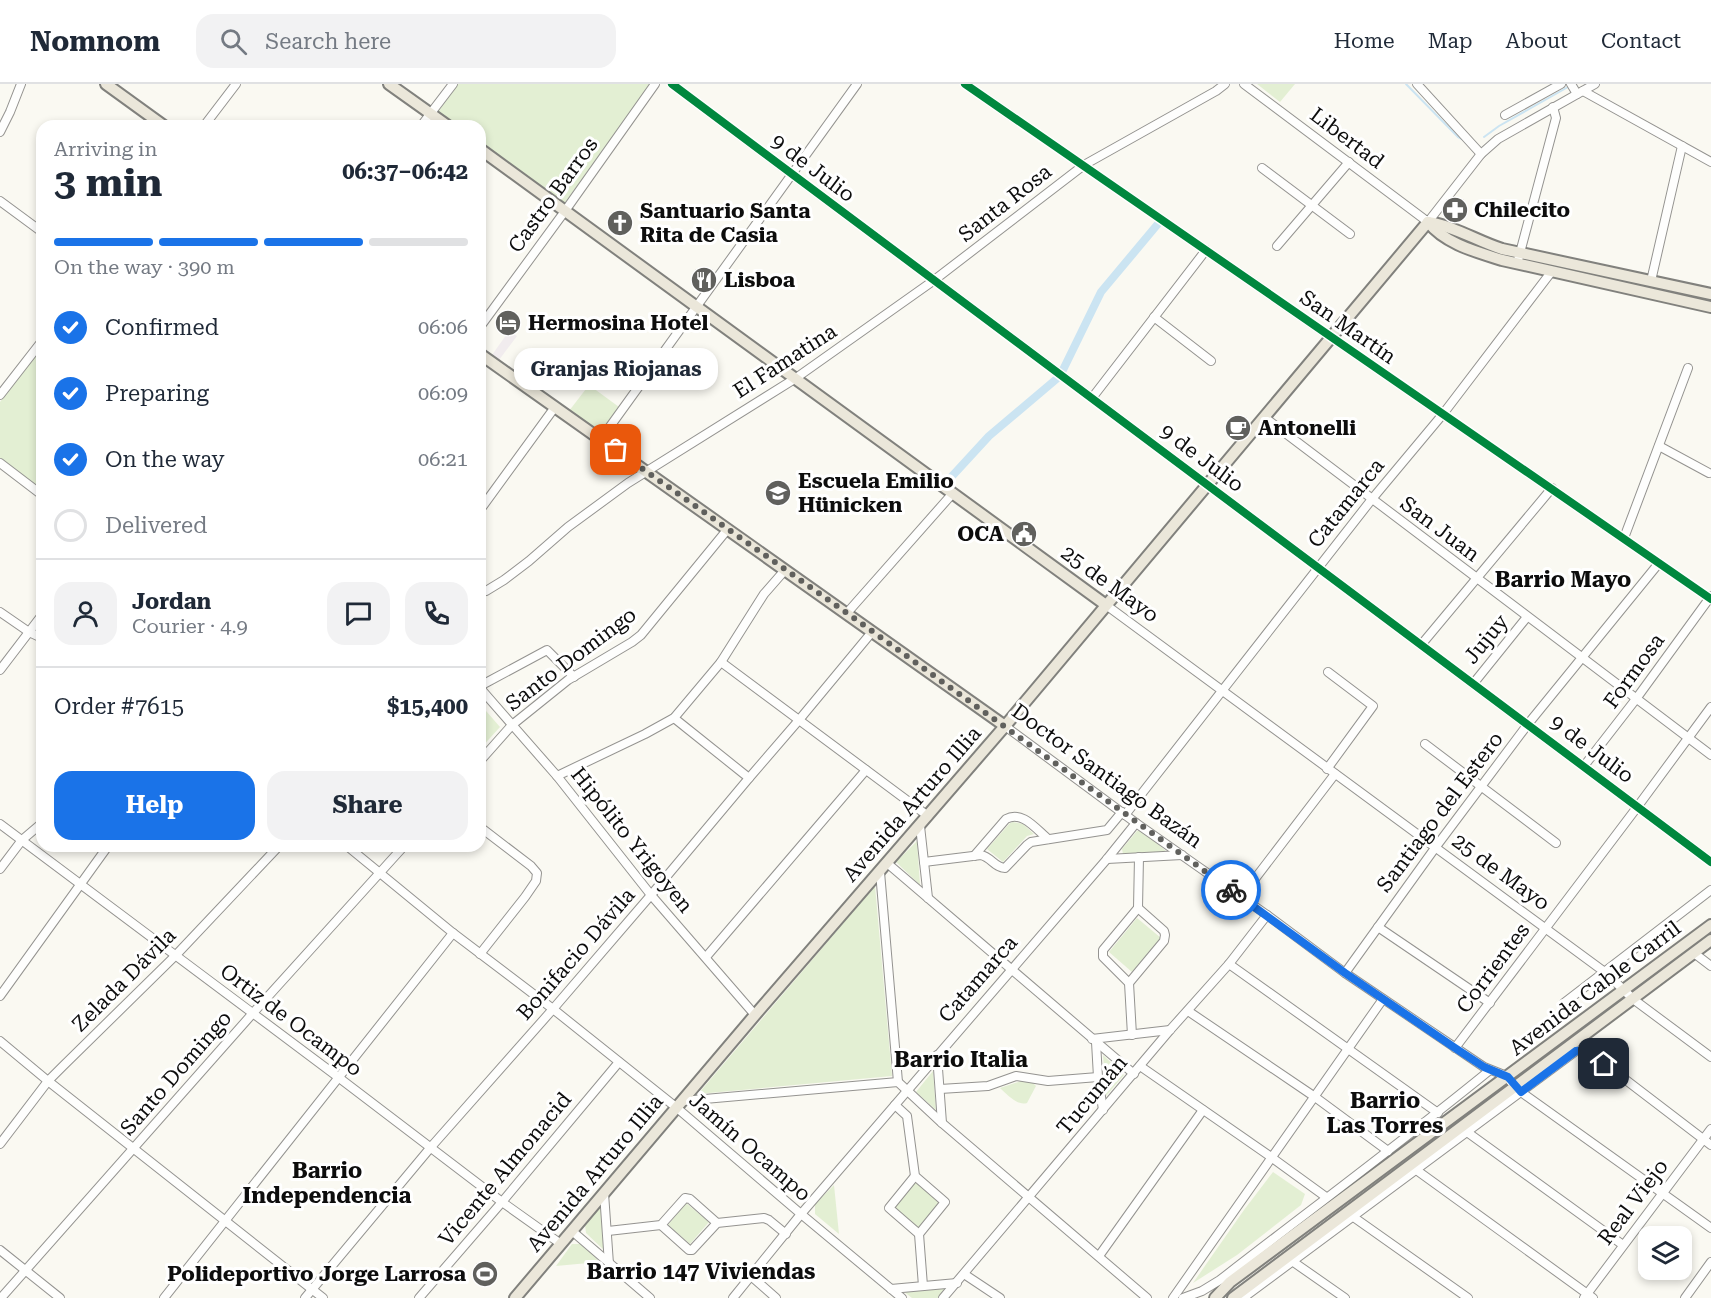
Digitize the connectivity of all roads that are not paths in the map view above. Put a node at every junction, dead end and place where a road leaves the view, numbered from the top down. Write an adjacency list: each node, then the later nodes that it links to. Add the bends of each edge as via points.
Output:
1 (21, 84): 24 (street)
2 (106, 84): 20 (main road)
3 (236, 84): 21 (street)
4 (389, 84): 18 (main road)
5 (453, 84): 18 (street)
6 (655, 84): 35 (street, Castro Barros)
7 (672, 84): 32 (street, 9 de Julio)
8 (857, 84): 32 (street)
9 (965, 84): 30 (street, San Martín)
10 (1225, 84): 30 (street, Santa Rosa)
11 (1244, 84): 28 (street, Libertad)
12 (1417, 84): 27 (street)
13 (1571, 84): 16 (street)
14 (1595, 84): 16 (street)
15 (1556, 85): 19 (street)
16 (1580, 92): 17 (street); 25 (street)
17 (1553, 107): 27 (street, via 1498,139); 41 (street, via 1556,118)
18 (430, 113): 22 (street); 23 (main road)
19 (1505, 115)
20 (156, 120)
21 (209, 120)
22 (425, 120)
23 (440, 120)
24 (0, 132)
25 (1682, 146): 29 (street); 43 (street)
26 (486, 153): 35 (main road, 25 de Mayo)
27 (1481, 154): 36 (street)
28 (1349, 162): 34 (street); 36 (street, Libertad)
29 (1711, 162)
30 (1084, 165): 40 (street, San Martín); 44 (street, Santa Rosa)
31 (1262, 168): 34 (street)
32 (792, 175): 44 (street, 9 de Julio); 47 (street)
33 (0, 201): 37 (street)
34 (1311, 204): 38 (street); 39 (street)
35 (565, 211): 47 (main road, 25 de Mayo); 49 (street, Castro Barros)
36 (1428, 222): 41 (main road, via 1436,233 1451,241 1486,255); 50 (main road, Avenida Arturo Illia)
37 (36, 228)
38 (1350, 234)
39 (1277, 246)
40 (1206, 250): 48 (street); 50 (street, San Martín)
41 (1518, 258): 42 (main road); 43 (main road)
42 (1552, 271): 46 (main road); 59 (street, Catamarca)
43 (1651, 280): 45 (main road)
44 (933, 281): 55 (street, El Famatina); 57 (street, 9 de Julio)
45 (1711, 294)
46 (1711, 307)
47 (697, 308): 55 (main road, 25 de Mayo); 61 (street)
48 (1154, 317): 53 (street); 57 (street)
49 (486, 319)
50 (1331, 337): 59 (street, San Martín); 60 (main road, Avenida Arturo Illia)
51 (36, 349): 56 (street)
52 (486, 358): 58 (main road, Doctor Santiago Bazán)
53 (1211, 361)
54 (1688, 368): 62 (street)
55 (796, 378): 64 (street, El Famatina); 69 (main road, 25 de Mayo)
56 (0, 395)
57 (1092, 398): 66 (street, 9 de Julio)
58 (555, 407): 61 (main road, Doctor Santiago Bazán); 71 (street)
59 (1443, 414): 67 (street, San Martín); 70 (street, Catamarca)
60 (1263, 417): 66 (main road, Avenida Arturo Illia); 70 (street, San Juan)
61 (601, 439): 64 (main road, Doctor Santiago Bazán)
62 (1659, 446): 65 (street); 73 (street)
63 (0, 463): 68 (street)
64 (645, 472): 72 (main road, Doctor Santiago Bazán); 78 (street, El Famatina)
65 (1710, 473)
66 (1207, 484): 75 (street, 9 de Julio); 80 (main road, Avenida Arturo Illia)
67 (1552, 488): 73 (street, San Martín); 77 (street)
68 (36, 490)
69 (953, 493): 80 (main road, 25 de Mayo); 82 (street)
70 (1371, 499): 75 (street, Catamarca); 77 (street, San Juan)
71 (486, 502)
72 (727, 530): 76 (main road, Doctor Santiago Bazán); 93 (street, Santo Domingo, via 641,635)
73 (1624, 538): 74 (street, San Martín)
74 (1659, 564): 79 (street, San Martín); 89 (street, Santiago del Estero)
75 (1317, 568): 88 (street, 9 de Julio); 96 (street, Catamarca)
76 (785, 570): 82 (main road, Doctor Santiago Bazán); 90 (street, via 764,594)
77 (1476, 579): 83 (street, San Juan); 88 (street)
78 (486, 591)
79 (1711, 597): 98 (street, Formosa)
80 (1106, 605): 96 (street, 25 de Mayo); 104 (main road, Avenida Arturo Illia)
81 (0, 612): 85 (street)
82 (847, 613): 86 (main road, Doctor Santiago Bazán)
83 (1527, 617): 89 (street, San Juan); 95 (street, Jujuy)
84 (36, 623): 85 (street)
85 (29, 632): 87 (street); 91 (street)
86 (872, 632): 101 (street, Bonifacio Dávila); 104 (main road, Doctor Santiago Bazán)
87 (36, 635)
88 (1421, 645): 95 (street, 9 de Julio)
89 (1581, 658): 98 (street, San Juan); 102 (street, Santiago del Estero)
90 (721, 662): 100 (street); 101 (street)
91 (0, 670)
92 (1328, 672): 110 (street, via 1373,706)
93 (574, 677): 94 (street, via 547,650); 103 (street, Santo Domingo)
94 (486, 684)
95 (1473, 684): 102 (street, 9 de Julio)
96 (1222, 691): 110 (street, 25 de Mayo); 117 (street, Catamarca)
97 (486, 694): 103 (street, Hipólito Yrigoyen)
98 (1636, 699): 105 (street, San Juan); 109 (street, Formosa)
99 (1711, 707): 105 (street, Corrientes)
100 (674, 718): 113 (street); 114 (street)
101 (799, 720): 111 (street); 114 (street, Bonifacio Dávila)
102 (1528, 724): 109 (street, 9 de Julio); 115 (street, Santiago del Estero)
103 (512, 725): 107 (street, Santo Domingo); 113 (street, Hipólito Yrigoyen)
104 (1005, 726): 117 (street, Doctor Santiago Bazán); 118 (main road, Avenida Arturo Illia)
105 (1688, 737): 108 (street, San Juan); 116 (street, Corrientes)
106 (1425, 744): 115 (street)
107 (486, 753)
108 (1711, 755)
109 (1584, 766): 116 (street, 9 de Julio)
110 (1327, 769): 112 (street, 25 de Mayo)
111 (866, 770): 118 (street); 158 (street)
112 (1335, 774): 127 (street, 25 de Mayo); 146 (street)
113 (556, 776): 145 (street, Hipólito Yrigoyen)
114 (749, 778): 145 (street, Bonifacio Dávila)
115 (1481, 786): 126 (street); 127 (street, Santiago del Estero)
116 (1638, 806): 139 (street, 9 de Julio); 152 (street, Corrientes)
117 (1124, 813): 119 (street, Doctor Santiago Bazán); 124 (street, Catamarca, via 1107,830)
118 (928, 816): 121 (main road, Avenida Arturo Illia)
119 (1136, 823): 134 (street, Doctor Santiago Bazán); 137 (street, Catamarca)
120 (0, 824): 125 (street, Ortiz de Ocampo)
121 (920, 826): 138 (street); 140 (main road, Avenida Arturo Illia)
122 (36, 827): 125 (street)
123 (486, 832): 156 (street, via 537,873 536,882)
124 (1048, 839): 135 (street, Catamarca, via 1027,844 1005,868 984,856); 135 (street, via 1025,819 1011,817)
125 (22, 840): 128 (street, Ortiz de Ocampo); 141 (street)
126 (1556, 843)
127 (1435, 848): 151 (street, Santiago del Estero); 152 (street, 25 de Mayo)
128 (36, 851)
129 (38, 852): 143 (street, Ortiz de Ocampo)
130 (104, 852): 143 (street)
131 (273, 852): 157 (street, Zelada Dávila)
132 (355, 852): 142 (street, Jamín Ocampo)
133 (399, 852): 142 (street, Santo Domingo)
134 (1182, 855): 136 (street); 146 (street, Doctor Santiago Bazán)
135 (974, 856): 138 (street)
136 (1139, 857): 137 (street); 148 (street)
137 (1107, 859): 161 (street, Catamarca)
138 (924, 862): 147 (street)
139 (1711, 862)
140 (884, 867): 147 (street); 174 (main road, Avenida Arturo Illia); 191 (street)
141 (0, 869)
142 (381, 873): 153 (street, Jamín Ocampo); 173 (street, Santo Domingo)
143 (81, 885): 157 (street, Ortiz de Ocampo); 166 (street)
144 (1711, 890): 162 (street)
145 (651, 895): 158 (street, Hipólito Yrigoyen); 171 (street, Bonifacio Dávila)
146 (1241, 897): 149 (street, Doctor Santiago Bazán)
147 (928, 898): 161 (street)
148 (1138, 908): 164 (street, via 1103,950 1103,957); 164 (street, via 1165,935)
149 (1267, 915): 159 (street, Tucumán); 163 (street, Doctor Santiago Bazán)
150 (1711, 925): 165 (main road, Avenida Cable Carril)
151 (1377, 927): 163 (street, Santiago del Estero); 169 (street)
152 (1545, 928): 162 (street, 25 de Mayo); 169 (street, Corrientes)
153 (453, 933): 156 (street, Jamín Ocampo); 188 (street)
154 (1711, 940): 155 (main road, Avenida Cable Carril)
155 (1694, 953): 160 (street); 168 (main road, Avenida Cable Carril)
156 (480, 954): 171 (street, Jamín Ocampo)
157 (176, 956): 173 (street, Ortiz de Ocampo); 190 (street, Zelada Dávila)
158 (706, 957): 174 (street, Hipólito Yrigoyen)
159 (1230, 964): 172 (street, Tucumán); 180 (street)
160 (1711, 966)
161 (1011, 969): 177 (street); 181 (street, Catamarca)
162 (1604, 971): 165 (street, 25 de Mayo); 170 (street)
163 (1345, 973): 167 (street, Doctor Santiago Bazán)
164 (1129, 983): 176 (street)
165 (1623, 991): 168 (street, 25 de Mayo); 187 (main road, Avenida Cable Carril)
166 (0, 996)
167 (1383, 999): 179 (street, Doctor Santiago Bazán); 180 (street)
168 (1633, 999): 182 (street, 25 de Mayo); 193 (main road, Avenida Cable Carril)
169 (1490, 1003): 179 (street, Corrientes)
170 (1564, 1003)
171 (553, 1010): 183 (street, Jamín Ocampo); 207 (street, Bonifacio Dávila)
172 (1188, 1011): 175 (street, Tucumán); 195 (street)
173 (253, 1013): 188 (street, Ortiz de Ocampo); 208 (street, Santo Domingo)
174 (755, 1015): 196 (main road, Avenida Arturo Illia)
175 (1170, 1030): 176 (street); 184 (street, Tucumán)
176 (1132, 1035): 177 (street)
177 (1094, 1040): 186 (street); 189 (street)
178 (0, 1041): 190 (street)
179 (1455, 1048): 185 (street, Doctor Santiago Bazán)
180 (1347, 1049): 195 (street); 200 (street)
181 (937, 1055): 192 (street); 194 (street, Catamarca)
182 (1711, 1057)
183 (619, 1062): 196 (street, Jamín Ocampo); 217 (street, Vicente Almonacid)
184 (1140, 1066): 186 (street, Tucumán); 199 (street)
185 (1490, 1071): 187 (street, Doctor Santiago Bazán); 200 (street)
186 (1134, 1074): 198 (street, Tucumán)
187 (1506, 1076): 193 (street); 259 (main road, Avenida Cable Carril, via 1230,1282)
188 (338, 1077): 207 (street, Ortiz de Ocampo); 220 (street)
189 (1098, 1077): 192 (street, via 1048,1081 1016,1076 988,1086); 198 (street)
190 (48, 1082): 205 (street, Zelada Dávila); 208 (street)
191 (898, 1082): 194 (street); 196 (street)
192 (940, 1089): 201 (street)
193 (1519, 1089): 203 (street); 204 (street, via 1583,1049); 214 (street); 260 (main road, Avenida Cable Carril)
194 (907, 1090): 197 (street, Catamarca); 201 (street)
195 (1315, 1097): 209 (street); 210 (street)
196 (680, 1104): 213 (main road, Avenida Arturo Illia); 218 (street, Jamín Ocampo)
197 (895, 1105): 212 (street, via 907,1116); 218 (street, Catamarca)
198 (1103, 1110): 216 (street, Tucumán)
199 (1203, 1110): 210 (street); 231 (street)
200 (1438, 1113): 209 (street)
201 (942, 1123): 216 (street)
202 (1711, 1129): 204 (street, Real Viejo)
203 (1467, 1132): 211 (street); 229 (street)
204 (1703, 1140): 206 (street); 214 (street, Real Viejo)
205 (0, 1144)
206 (1711, 1145)
207 (431, 1147): 217 (street, Ortiz de Ocampo); 241 (street, Bonifacio Dávila)
208 (133, 1149): 220 (street); 235 (street, Santo Domingo)
209 (1388, 1151): 215 (street)
210 (1271, 1157): 215 (street); 257 (street)
211 (1415, 1169): 219 (street); 243 (street)
212 (915, 1176): 227 (street, via 945,1202); 227 (street, via 889,1208)
213 (604, 1193): 224 (main road, Avenida Arturo Illia); 225 (street)
214 (1662, 1193): 223 (street); 229 (street, Real Viejo)
215 (1326, 1197): 258 (street, via 1220,1280)
216 (1029, 1198): 231 (street); 236 (street, Tucumán)
217 (502, 1202): 228 (street, Ortiz de Ocampo); 249 (street, Vicente Almonacid)
218 (801, 1214): 226 (street, Catamarca); 240 (street, Jamín Ocampo)
219 (1352, 1216): 232 (street); 263 (street)
220 (225, 1221): 241 (street); 246 (street)
221 (717, 1223): 222 (street, via 686,1198); 222 (street, via 692,1250); 226 (street, via 764,1218)
222 (661, 1225): 225 (street)
223 (1711, 1228)
224 (572, 1231): 228 (main road, Avenida Arturo Illia); 234 (street)
225 (608, 1231): 234 (street)
226 (786, 1234): 237 (street, Catamarca)
227 (919, 1234): 239 (street)
228 (561, 1244): 242 (main road, Avenida Arturo Illia)
229 (1623, 1245): 243 (street, Real Viejo)
230 (0, 1250): 235 (street)
231 (1100, 1256): 256 (street)
232 (1292, 1261): 261 (street); 262 (street)
233 (1711, 1262): 264 (street)
234 (609, 1263): 250 (street)
235 (25, 1270): 244 (street, Santo Domingo); 245 (street)
236 (964, 1274): 238 (street, Tucumán); 255 (street)
237 (752, 1276): 251 (street, Catamarca); 252 (street)
238 (957, 1283): 239 (street); 254 (street, Tucumán)
239 (922, 1286): 240 (street)
240 (891, 1288): 253 (street, Jamín Ocampo)
241 (312, 1289): 247 (street, Bonifacio Dávila); 248 (street)
242 (520, 1296)
243 (1588, 1297)
244 (1, 1298)
245 (60, 1298)
246 (164, 1298)
247 (305, 1298)
248 (323, 1298)
249 (419, 1298)
250 (650, 1298)
251 (733, 1298)
252 (777, 1298)
253 (903, 1298)
254 (943, 1298)
255 (1000, 1298)
256 (1147, 1298)
257 (1173, 1298)
258 (1183, 1298)
259 (1215, 1298)
260 (1233, 1298)
261 (1243, 1298)
262 (1345, 1298)
263 (1468, 1298)
264 (1685, 1298)

